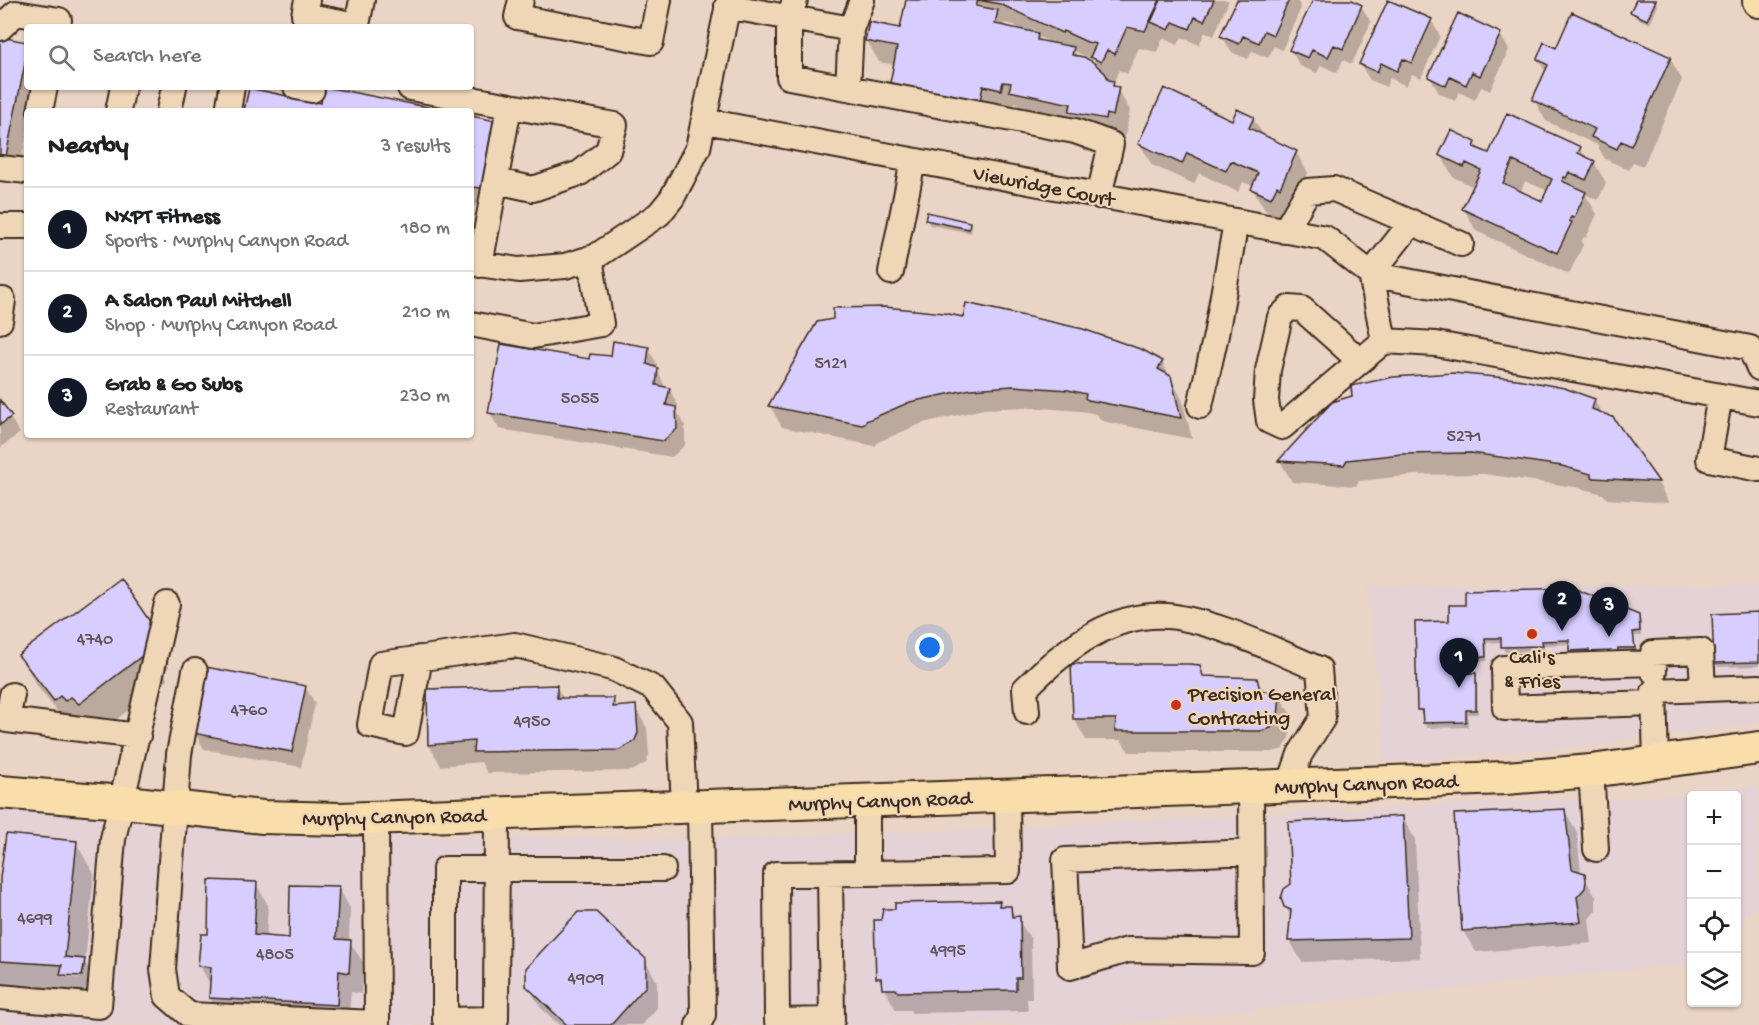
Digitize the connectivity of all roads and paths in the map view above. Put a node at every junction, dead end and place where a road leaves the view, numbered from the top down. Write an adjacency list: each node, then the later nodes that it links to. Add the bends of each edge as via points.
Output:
1 (307, 0): 9 (street, via 304,15)
2 (362, 0): 10 (street)
3 (520, 0): 4 (street, via 517,17 651,42)
4 (658, 0)
5 (862, 0): 12 (street)
6 (728, 3): 7 (street); 24 (street)
7 (792, 9): 12 (street); 13 (street, via 789,77)
8 (58, 24): 11 (street, via 59,20 16,13)
9 (347, 24)
10 (357, 24)
11 (0, 28)
12 (851, 29): 13 (street)
13 (848, 88): 29 (street, via 1075,131 1111,144)
14 (44, 90): 20 (street)
15 (122, 90): 21 (street)
16 (173, 90): 22 (street)
17 (232, 90): 23 (street)
18 (420, 90): 19 (street)
19 (509, 107): 28 (street); 28 (street, via 615,124 608,150 580,173 533,189)
20 (41, 108)
21 (119, 108)
22 (170, 108)
23 (228, 108)
24 (705, 121): 25 (street, Viewridge Court); 36 (street, via 699,148 659,214)
25 (914, 161): 29 (street, Viewridge Court); 38 (street)
26 (0, 168): 27 (street)
27 (24, 171)
28 (496, 181): 37 (street)
29 (1099, 196): 30 (street, Viewridge Court)
30 (1236, 222): 34 (street, Viewridge Court); 48 (street)
31 (1412, 222): 34 (street, via 1334,189 1308,191); 35 (street); 39 (street)
32 (0, 226): 33 (street)
33 (24, 226)
34 (1285, 231): 39 (street, Viewridge Court, via 1325,238)
35 (1461, 244)
36 (590, 258): 37 (street, via 565,266 519,270); 42 (street, via 602,324 533,336)
37 (475, 264)
38 (891, 272)
39 (1371, 274): 43 (street); 45 (street, via 1750,348)
40 (0, 300): 41 (street)
41 (0, 321)
42 (474, 325)
43 (1384, 341): 44 (street); 46 (street, via 1436,345)
44 (1360, 361): 44 (street, via 1282,427 1269,421 1268,370 1281,316 1289,308 1302,309)
45 (1759, 368)
46 (1720, 396): 47 (street); 49 (street, via 1708,459)
47 (1759, 403)
48 (1200, 406)
49 (1759, 469)
50 (167, 604): 59 (street)
51 (420, 658): 69 (street, via 515,645 612,668 653,688 680,722)
52 (1653, 663): 55 (street, via 1653,653 1701,651); 57 (street); 57 (street, via 1504,668 1505,708)
53 (195, 671): 70 (street, via 179,754)
54 (1759, 687): 55 (street)
55 (1703, 689): 57 (street)
56 (12, 695): 59 (street, via 8,720)
57 (1655, 697): 61 (street)
58 (1028, 712): 63 (street, via 1025,689 1047,666 1111,625 1144,617 1175,617 1214,627 1319,669 1323,718 1300,754)
59 (138, 736): 68 (street)
60 (1759, 748): 61 (main road, Murphy Canyon Road)
61 (1656, 762): 62 (main road, Murphy Canyon Road)
62 (1591, 771): 63 (main road, Murphy Canyon Road); 73 (street)
63 (1289, 786): 64 (main road, Murphy Canyon Road)
64 (1251, 787): 66 (main road, Murphy Canyon Road); 74 (street)
65 (0, 792): 68 (main road, Murphy Canyon Road)
66 (1007, 796): 67 (main road, Murphy Canyon Road); 77 (street, via 1008,871)
67 (867, 800): 69 (main road, Murphy Canyon Road); 77 (street)
68 (123, 802): 70 (main road, Murphy Canyon Road); 79 (street, via 113,839 99,1006)
69 (692, 807): 71 (main road, Murphy Canyon Road); 80 (street, via 703,1015)
70 (175, 808): 72 (main road, Murphy Canyon Road, via 263,817); 72 (street, via 163,969 166,996 189,1015 377,1023)
71 (497, 814): 72 (main road, Murphy Canyon Road); 75 (street)
72 (376, 818)
73 (1596, 849)
74 (1251, 852): 74 (street, via 1252,952 1128,950 1070,967 1065,860)
75 (497, 869): 75 (street, via 496,1019 445,1020 445,869); 76 (street)
76 (663, 869)
77 (867, 873): 78 (street)
78 (830, 874): 78 (street, via 776,874 777,1021 832,1020)
79 (0, 997)
80 (698, 1025)

